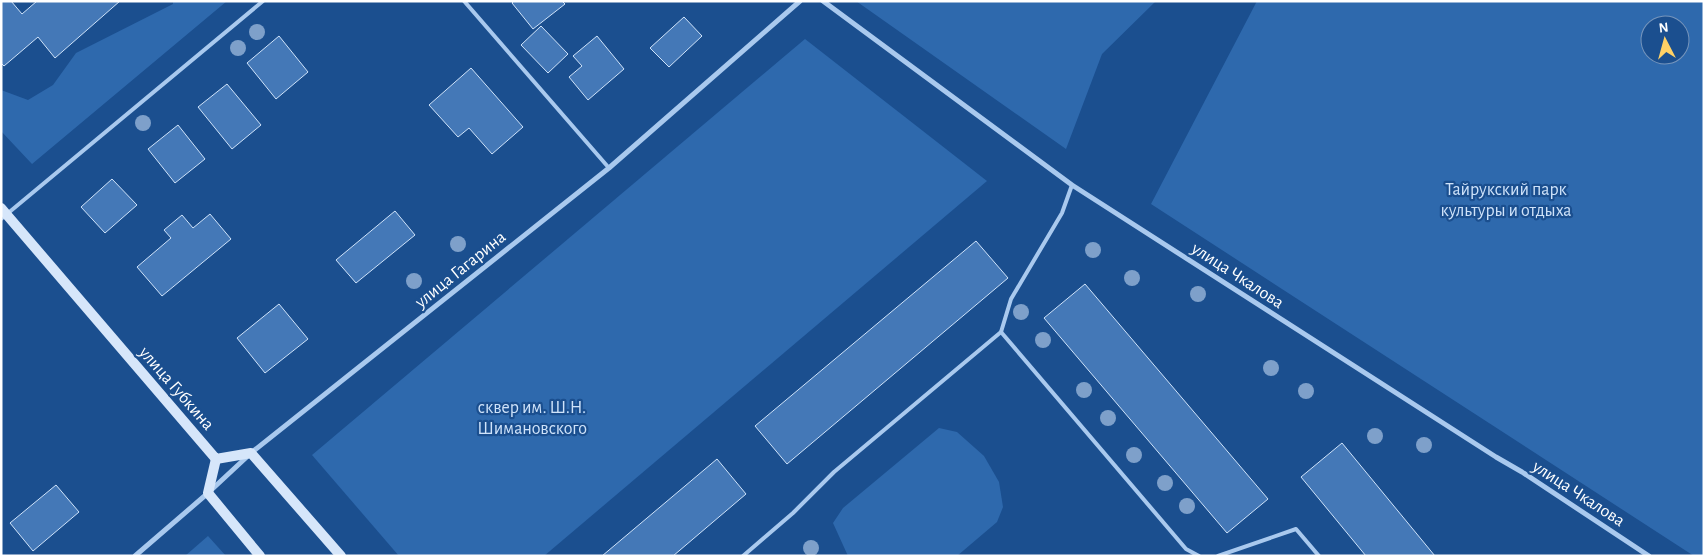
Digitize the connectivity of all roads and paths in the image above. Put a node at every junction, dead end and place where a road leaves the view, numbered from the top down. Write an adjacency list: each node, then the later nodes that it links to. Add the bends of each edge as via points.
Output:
1 (263, 1): 7 (lane)
2 (464, 1): 5 (lane)
3 (800, 1): 5 (street, улица Гагарина)
4 (823, 1): 6 (street, улица Чкалова)
5 (609, 168): 9 (street, улица Гагарина)
6 (1072, 185): 8 (lane, via 1062,213 1011,299); 19 (street, улица Чкалова)
7 (3, 214): 10 (main road, улица Губкина)
8 (1001, 332): 15 (lane, via 834,472); 16 (lane, via 1186,550)
9 (251, 453): 10 (main road); 11 (street, улица Гагарина); 14 (main road)
10 (216, 459): 11 (main road)
11 (208, 493): 12 (street, улица Гагарина); 13 (main road)
12 (135, 556)
13 (260, 556)
14 (341, 556)
15 (743, 556)
16 (1200, 556)
17 (1218, 556): 18 (lane, via 1296,528)
18 (1319, 556)
19 (1648, 556)

